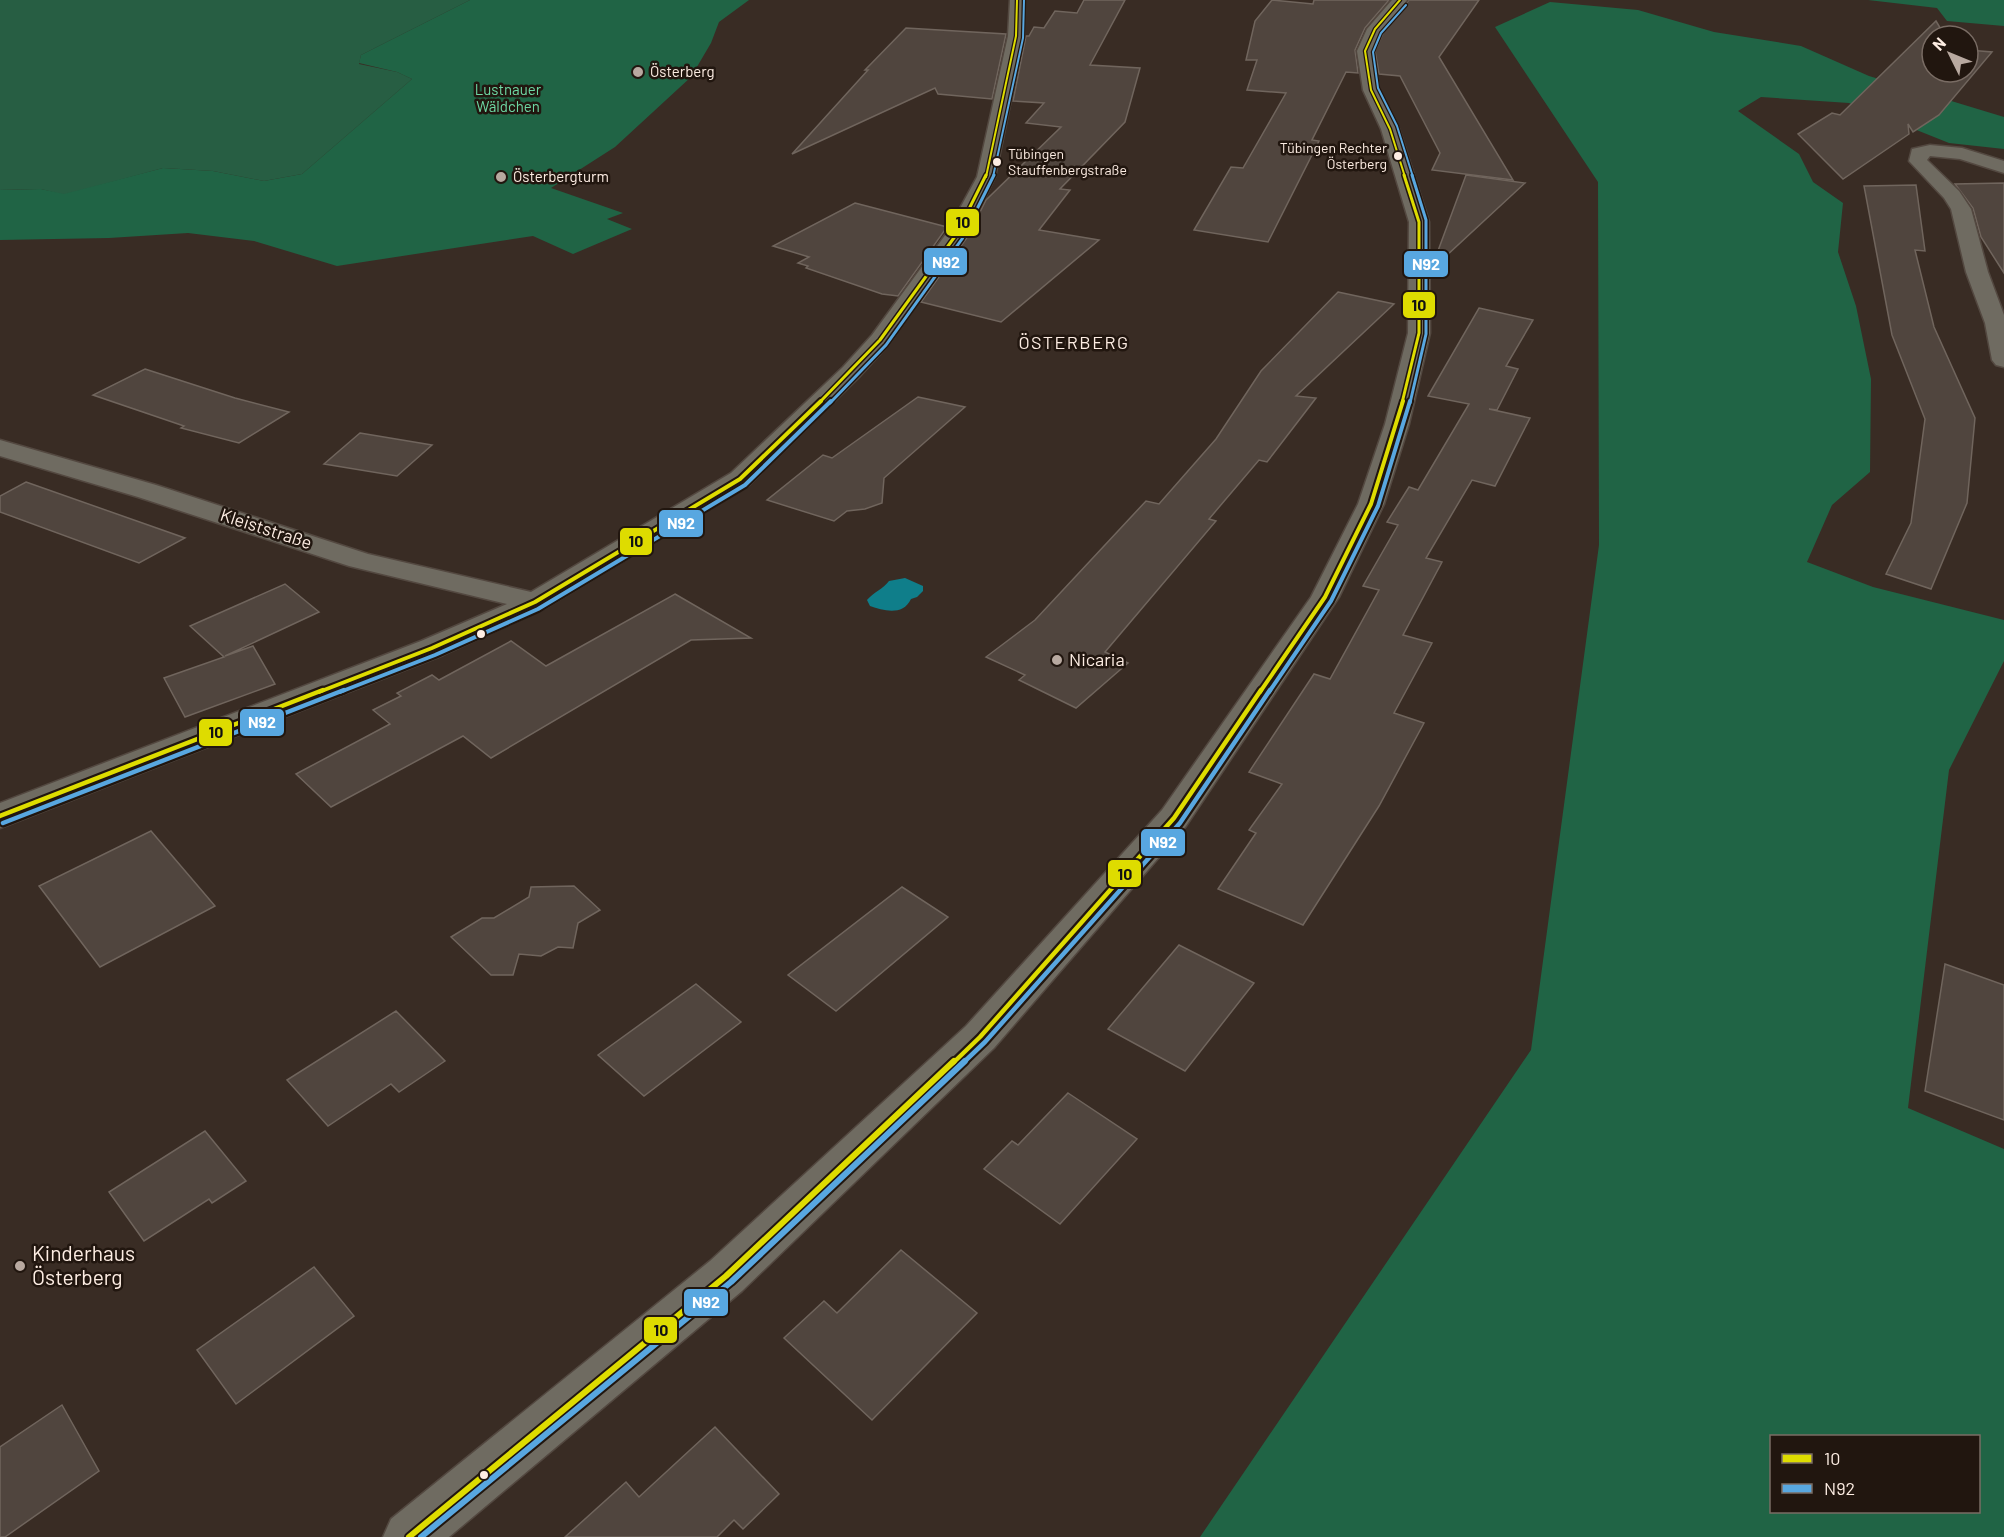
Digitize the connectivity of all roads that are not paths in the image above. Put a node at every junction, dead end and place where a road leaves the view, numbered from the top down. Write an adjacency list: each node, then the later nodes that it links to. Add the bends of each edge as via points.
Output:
1 (1017, 0): 6 (street, via 1016,36 986,177 947,249 880,340 740,479)
2 (1400, 0): 8 (street, via 1374,29 1365,51 1371,90 1390,129 1419,222 1419,333 1397,424 1371,504 1325,597 1174,818 980,1037 726,1276)
3 (2004, 167): 4 (street, via 1940,150 1919,153 1918,157 1961,209)
4 (2004, 360)
5 (0, 448): 6 (street, Kleiststraße, via 360,560)
6 (535, 602): 7 (street, via 432,648)
7 (0, 816)
8 (409, 1537)

